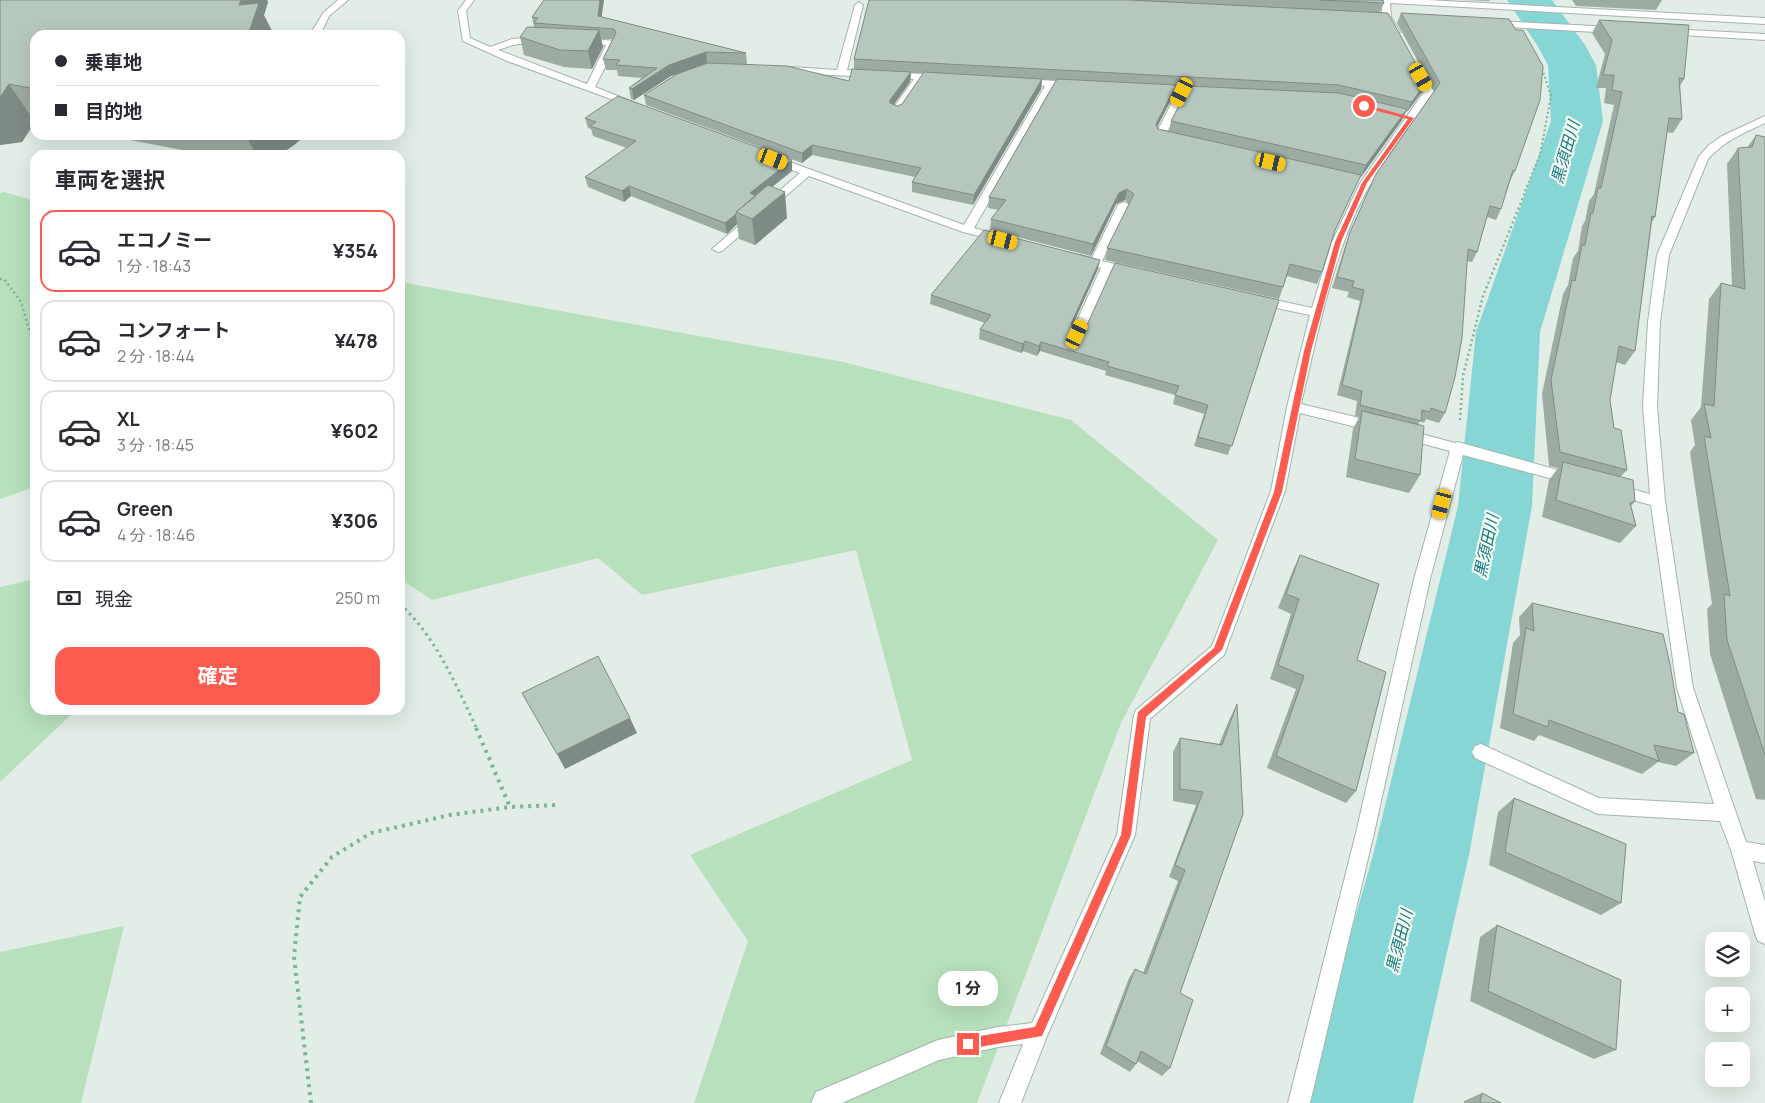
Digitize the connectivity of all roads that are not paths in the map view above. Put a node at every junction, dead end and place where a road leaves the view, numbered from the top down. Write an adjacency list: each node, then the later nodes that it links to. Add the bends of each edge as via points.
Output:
1 (344, 0): 8 (street, via 319,22)
2 (470, 0): 14 (street, via 462,12 466,38)
3 (1380, 0): 4 (street)
4 (1385, 0): 6 (street); 41 (street, via 1387,17 1429,92 1360,182)
5 (859, 5): 16 (street)
6 (1765, 21)
7 (1485, 23): 9 (street)
8 (317, 30)
9 (1626, 30)
10 (1656, 32): 11 (street)
11 (1765, 36)
12 (550, 40): 14 (street, via 525,40)
13 (576, 41): 22 (street, via 612,43)
14 (490, 50): 22 (street)
15 (784, 70): 16 (street)
16 (841, 73): 17 (street)
17 (921, 77): 18 (street); 27 (street)
18 (951, 78)
19 (1011, 82): 20 (street)
20 (1051, 84): 21 (street); 33 (street)
21 (1079, 86)
22 (590, 88): 26 (street)
23 (1144, 89): 24 (street)
24 (1182, 92): 25 (street); 29 (street, via 1160,136)
25 (1220, 94)
26 (642, 105)
27 (896, 111)
28 (1765, 119): 45 (street, via 1726,138 1704,158 1663,255 1654,322 1650,406)
29 (1188, 142)
30 (762, 154): 31 (street)
31 (807, 172): 33 (street); 35 (street)
32 (1124, 205): 37 (street)
33 (967, 230): 34 (street)
34 (1013, 242)
35 (718, 248)
36 (1068, 256): 37 (street)
37 (1096, 263): 38 (street)
38 (1108, 266): 39 (street); 42 (street)
39 (1146, 275)
40 (1250, 298): 41 (street)
41 (1317, 313): 43 (street)
42 (1077, 334)
43 (1294, 407): 44 (street); 51 (street, via 1278,492 1218,650 1142,715 1126,835)
44 (1458, 447): 45 (street); 54 (street, via 1422,579 1365,833)
45 (1658, 501): 47 (street, via 1685,688)
46 (1481, 752): 47 (street, via 1598,806)
47 (1726, 813): 48 (street)
48 (1740, 850): 49 (street); 50 (street)
49 (1765, 854)
50 (1765, 934)
51 (1038, 1032): 52 (street, via 938,1050); 53 (street)
52 (822, 1103)
53 (1010, 1103)
54 (1299, 1103)

